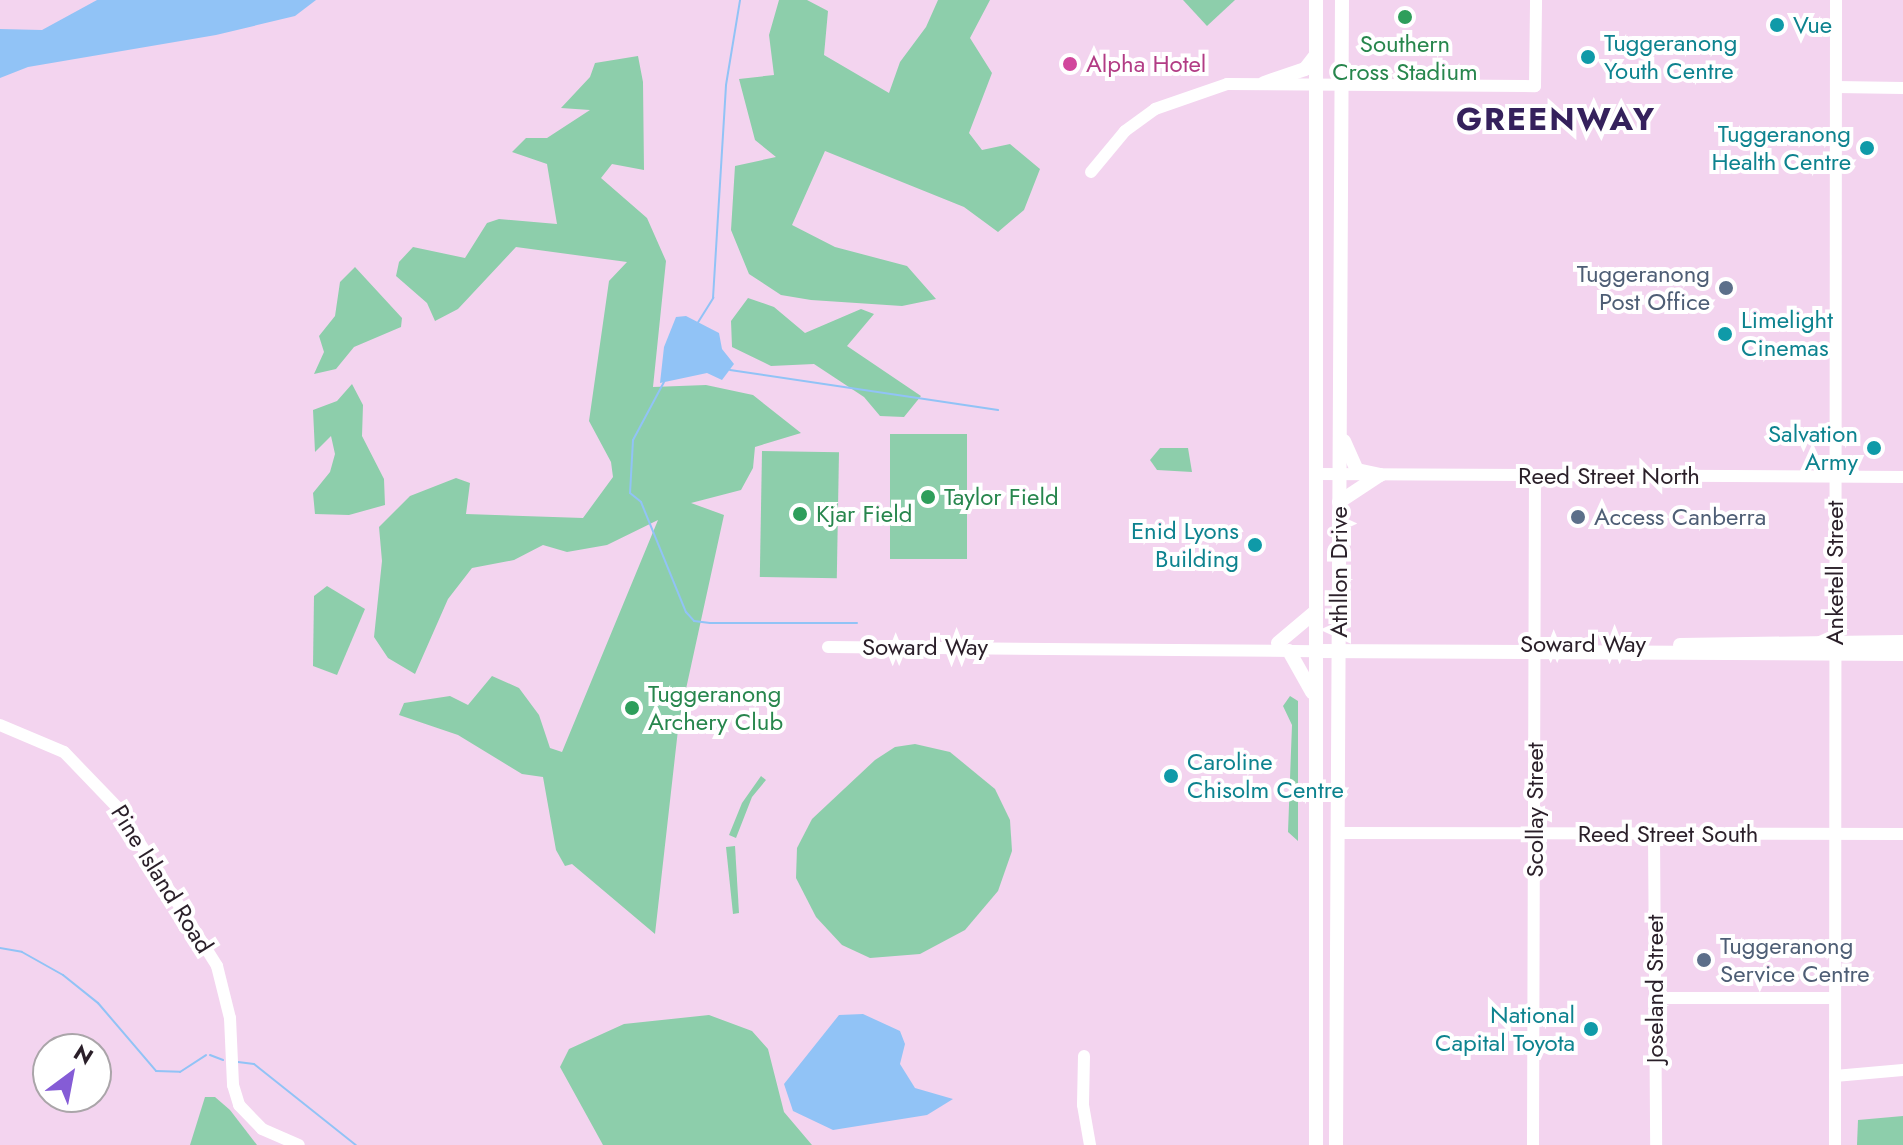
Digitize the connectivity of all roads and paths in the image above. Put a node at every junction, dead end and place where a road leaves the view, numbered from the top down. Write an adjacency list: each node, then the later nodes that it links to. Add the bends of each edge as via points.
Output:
1 (1316, 0): 5 (main road, Athllon Drive)
2 (1342, 0): 8 (main road, Athllon Drive)
3 (1536, 0): 8 (street, via 1535,86)
4 (1836, 0): 9 (street, Anketell Street)
5 (1316, 55): 6 (main road, via 1305,69); 7 (main road, Athllon Drive)
6 (1264, 83): 7 (street); 11 (street, via 1210,88 1155,109 1125,131)
7 (1316, 83): 8 (street); 13 (main road, Athllon Drive)
8 (1341, 83): 12 (main road, Athllon Drive)
9 (1836, 87): 10 (street); 17 (street, Anketell Street)
10 (1903, 88)
11 (1091, 172)
12 (1340, 425): 14 (main road, Athllon Drive); 15 (main road, via 1351,463)
13 (1316, 474): 14 (street, Reed Street North); 20 (main road, Athllon Drive)
14 (1339, 475): 15 (street, Reed Street North); 19 (main road, Athllon Drive)
15 (1380, 475): 16 (street, Reed Street North); 19 (main road)
16 (1535, 476): 17 (street, Reed Street North); 26 (street, Scollay Street)
17 (1835, 477): 18 (street, Reed Street North); 27 (street, Anketell Street)
18 (1903, 477)
19 (1339, 502): 25 (main road, Athllon Drive)
20 (1316, 611): 23 (main road); 24 (main road, Athllon Drive)
21 (1903, 642): 27 (main road, Soward Way)
22 (828, 647): 23 (street, Soward Way)
23 (1283, 647): 24 (street, Soward Way); 29 (main road)
24 (1316, 647): 25 (main road, Soward Way); 29 (main road, Athllon Drive)
25 (1338, 647): 26 (main road, Soward Way); 32 (main road, Athllon Drive)
26 (1535, 648): 27 (main road, Soward Way); 33 (street, Scollay Street)
27 (1835, 648): 28 (main road, Soward Way); 35 (street, Anketell Street)
28 (1903, 654)
29 (1316, 700): 31 (main road, Athllon Drive)
30 (3, 724): 43 (street, Pine Island Road, via 64,752 117,807 217,966 230,1018 239,1105 262,1129)
31 (1316, 799): 32 (main road, via 1320,824); 37 (main road, Athllon Drive)
32 (1337, 833): 33 (street, Reed Street South); 37 (main road, via 1322,845); 46 (main road, Athllon Drive)
33 (1535, 834): 34 (street, Reed Street South); 47 (street, Scollay Street)
34 (1654, 834): 35 (street, Reed Street South); 38 (street, Joseland Street)
35 (1835, 834): 36 (street, Reed Street South); 39 (street, Anketell Street)
36 (1903, 834)
37 (1316, 890): 45 (main road, Athllon Drive)
38 (1655, 998): 39 (street); 48 (street, Joseland Street)
39 (1835, 998): 42 (street, Anketell Street)
40 (1084, 1056): 44 (street, via 1083,1105)
41 (1903, 1070): 42 (street)
42 (1835, 1076): 49 (street, Anketell Street)
43 (299, 1145)
44 (1090, 1145)
45 (1316, 1145)
46 (1336, 1145)
47 (1533, 1145)
48 (1656, 1145)
49 (1835, 1145)

